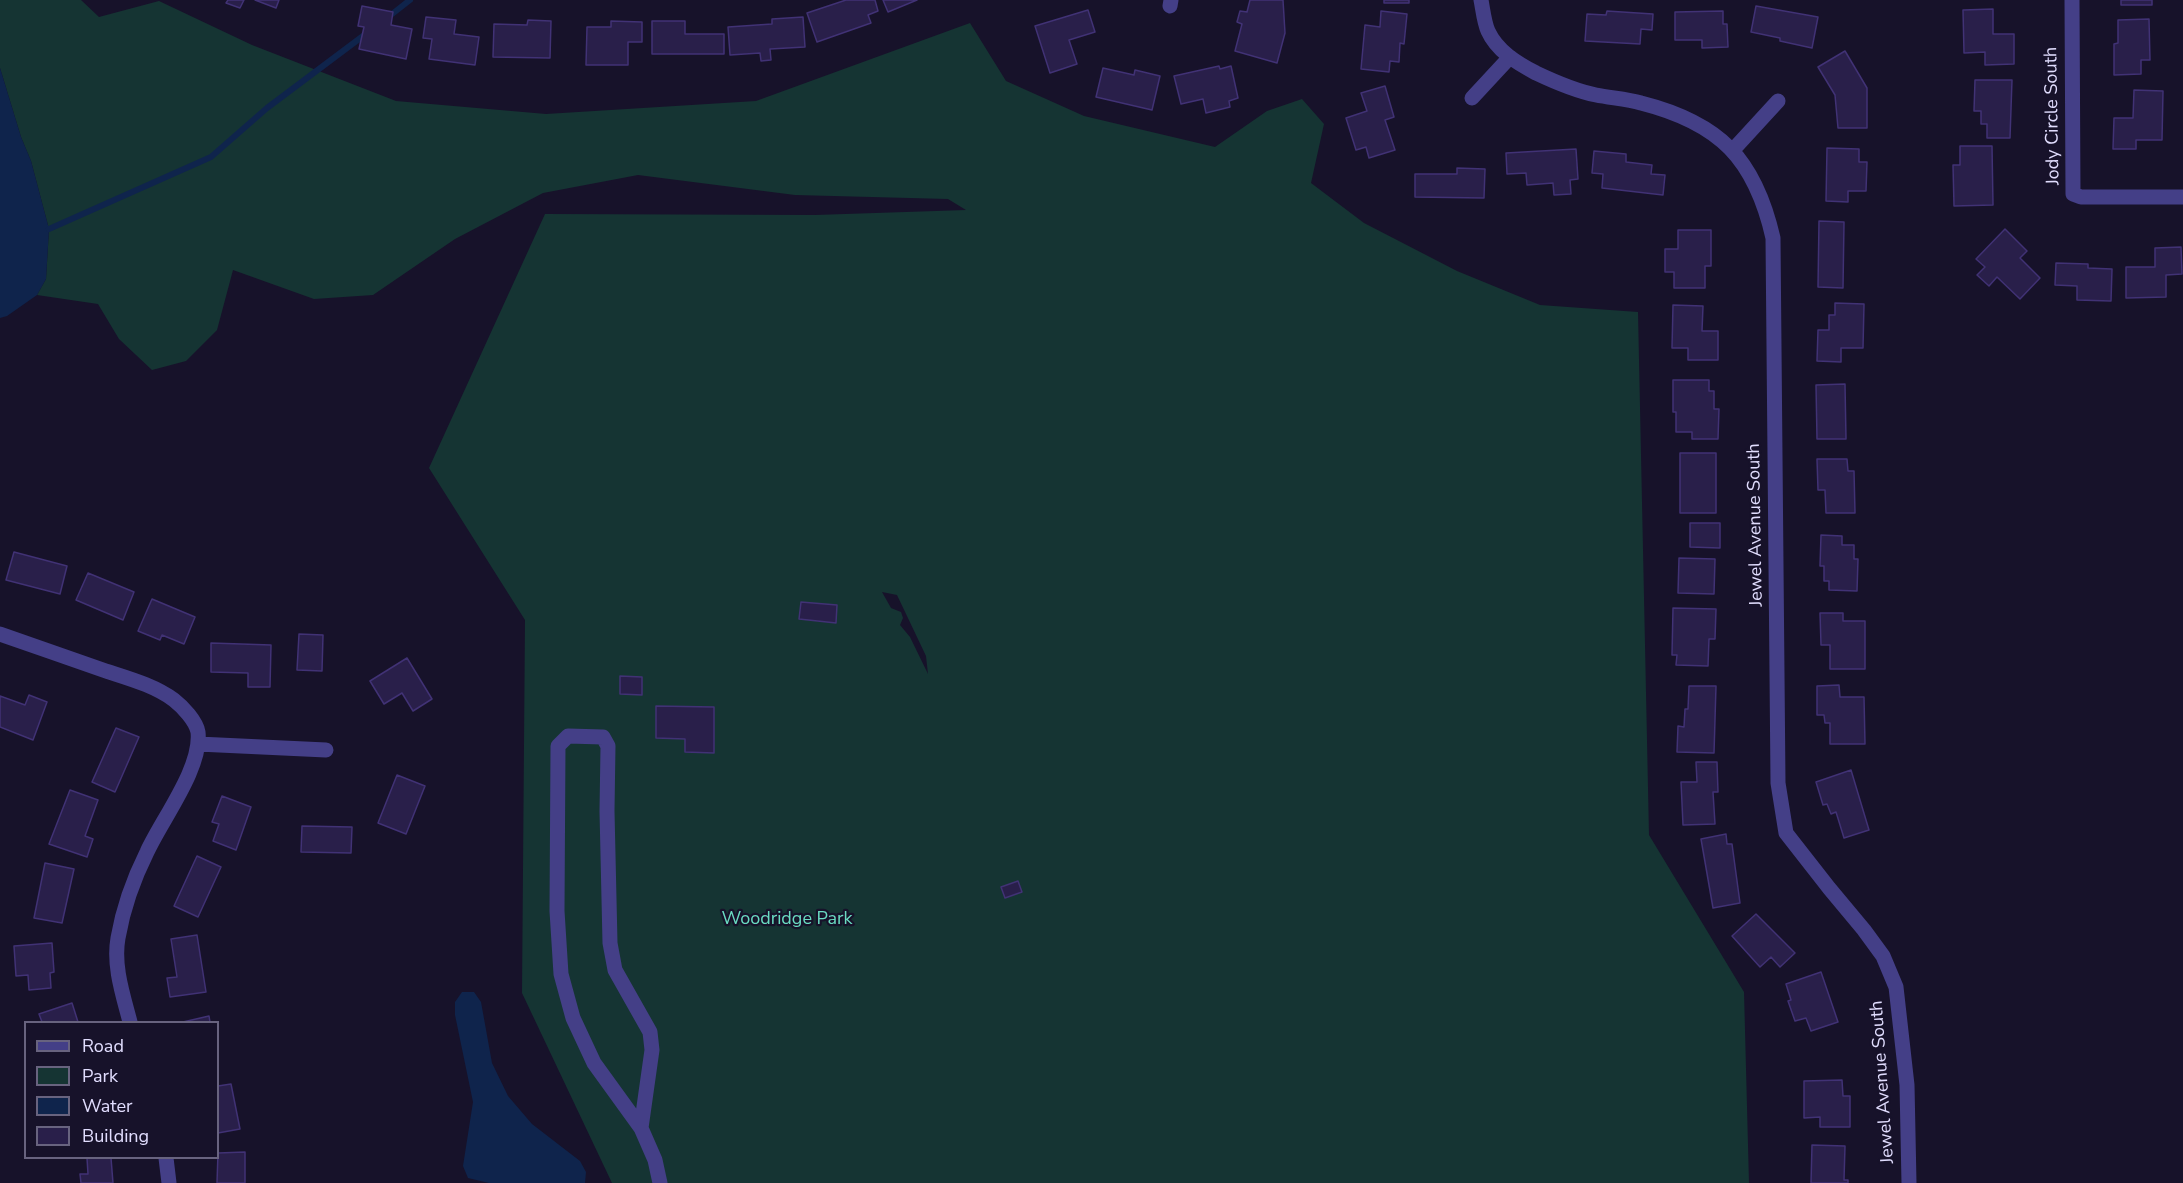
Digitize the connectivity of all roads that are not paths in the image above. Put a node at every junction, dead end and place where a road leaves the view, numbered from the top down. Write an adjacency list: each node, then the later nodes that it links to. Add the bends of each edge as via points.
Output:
1 (1480, 0): 3 (street, Jewel Avenue South, via 1488,31)
2 (2072, 0): 7 (street, Jody Circle South, via 2073,194)
3 (1510, 57): 4 (street); 6 (street, Jewel Avenue South, via 1552,80 1594,95 1682,115)
4 (1472, 98)
5 (1778, 102): 6 (street)
6 (1733, 150): 16 (street, Jewel Avenue South, via 1753,177 1767,210 1773,238 1778,783 1783,820 1786,833 1883,956 1896,987 1907,1085)
7 (2183, 197)
8 (0, 634): 9 (street, via 141,683 173,699 185,709 198,730)
9 (198, 744): 10 (street); 11 (street, via 179,795 130,890 118,938 116,957)
10 (326, 750)
11 (130, 1021)
12 (641, 1128): 12 (street, via 650,1032 615,970 610,943 608,746 603,737 568,736 558,746 557,911 561,974 573,1018 594,1063); 15 (street)
13 (166, 1159): 14 (street)
14 (169, 1183)
15 (660, 1183)
16 (1909, 1183)

